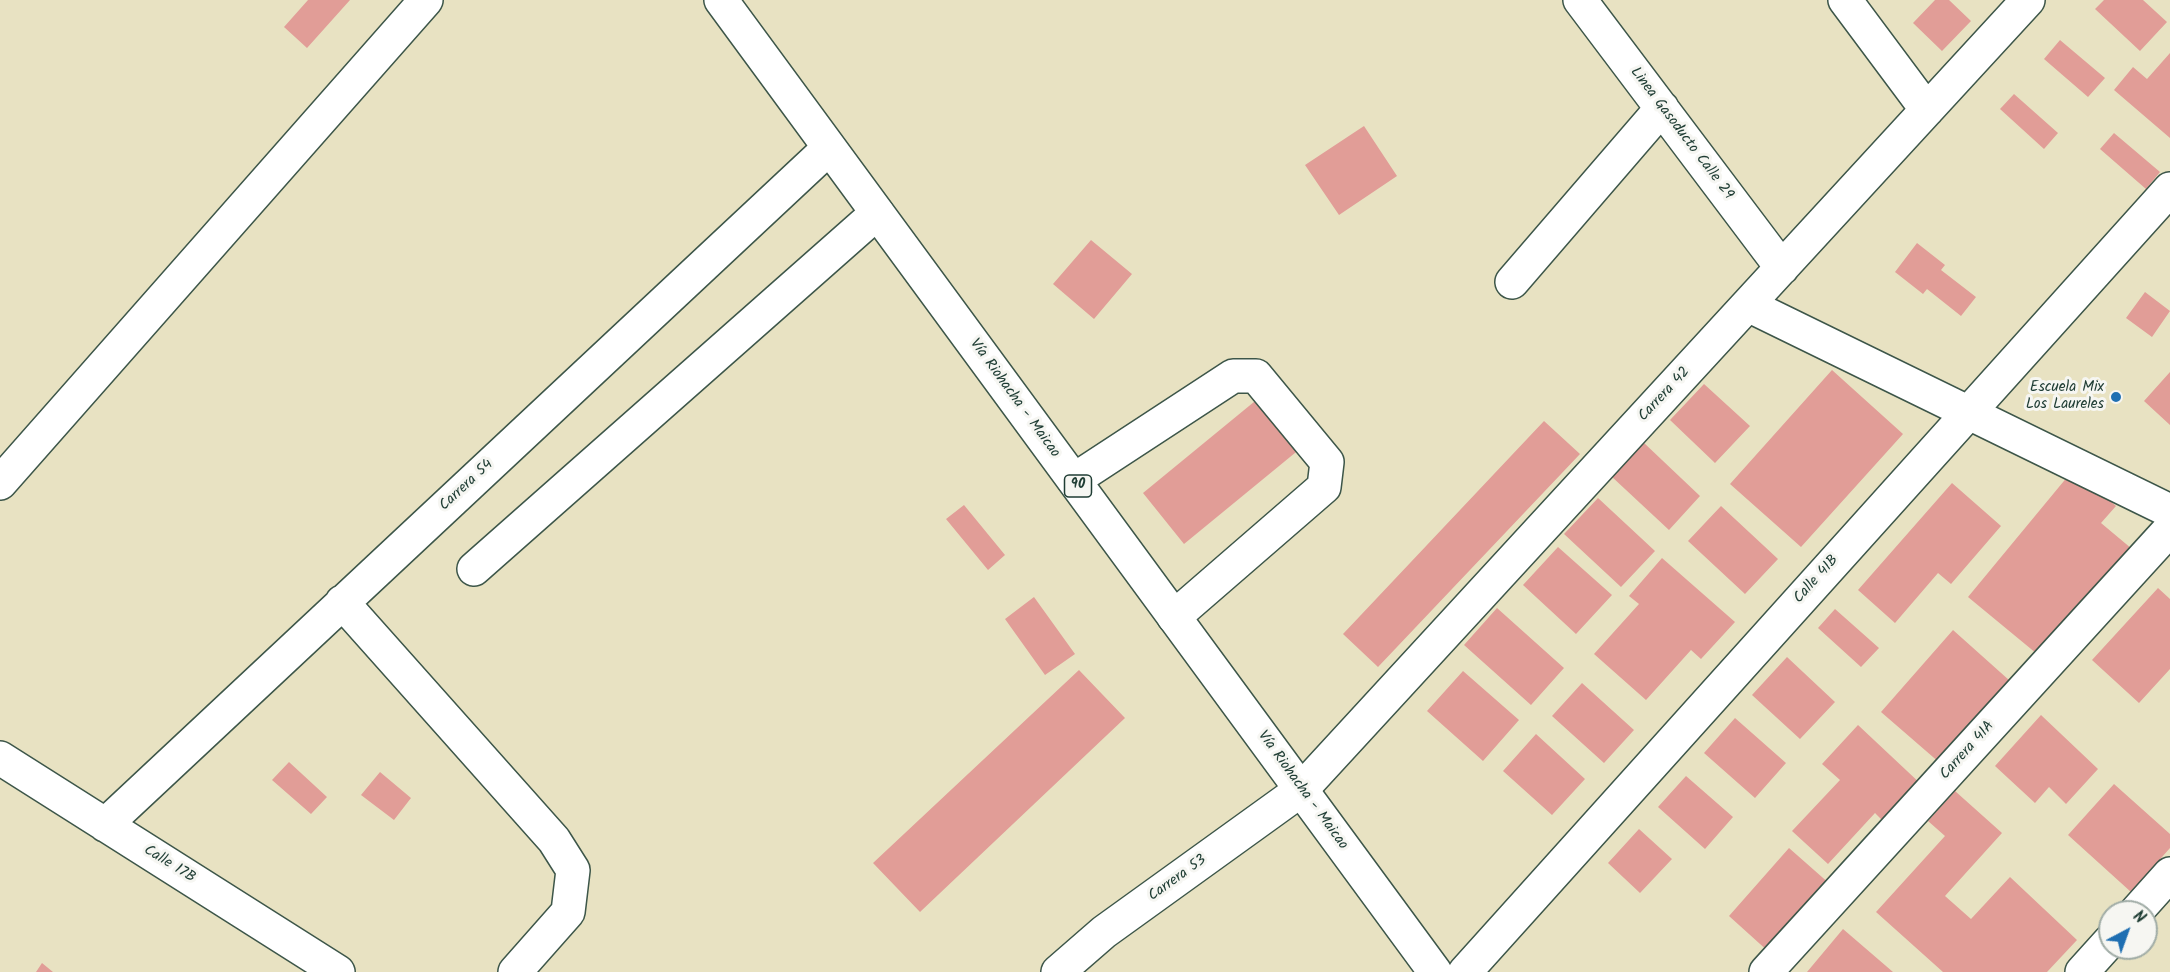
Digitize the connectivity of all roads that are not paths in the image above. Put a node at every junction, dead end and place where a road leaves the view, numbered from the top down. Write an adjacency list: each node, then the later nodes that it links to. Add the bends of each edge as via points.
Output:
1 (426, 0): 16 (main road)
2 (721, 0): 8 (main road, Vía Riohacha - Maicao / 90)
3 (1580, 0): 6 (main road, Linea Gasoducto Calle 29)
4 (1845, 0): 7 (main road)
5 (2028, 0): 7 (main road, Carrera 42)
6 (1662, 108): 11 (main road, Linea Gasoducto Calle 29); 12 (main road)
7 (1927, 110): 11 (main road, Carrera 42)
8 (830, 148): 10 (main road, Vía Riohacha - Maicao / 90); 20 (main road, Carrera 54)
9 (2170, 189): 14 (main road, Calle 41B)
10 (877, 213): 15 (main road, Vía Riohacha - Maicao / 90); 19 (main road)
11 (1782, 268): 13 (main road, Carrera 42)
12 (1512, 282)
13 (1748, 305): 14 (main road); 23 (main road, Carrera 42)
14 (1968, 412): 17 (main road); 32 (main road, Calle 41B)
15 (1074, 480): 21 (main road, Vía Riohacha - Maicao / 90); 21 (main road, via 1233,376 1256,376 1327,462 1324,487)
16 (0, 483)
17 (2170, 511)
18 (2170, 529): 33 (main road, Carrera 41A)
19 (474, 569)
20 (342, 602): 24 (main road, Carrera 54); 29 (main road, via 554,840 573,870 568,912)
21 (1174, 617): 23 (main road, Vía Riohacha - Maicao / 90)
22 (0, 758): 24 (main road, Calle 17B)
23 (1301, 790): 30 (main road, Carrera 53, via 1104,932); 31 (main road, Vía Riohacha - Maicao / 90)
24 (105, 825): 28 (main road, Calle 17B)
25 (2170, 874): 26 (main road)
26 (2147, 900)
27 (2098, 954): 34 (main road)
28 (338, 972)
29 (515, 972)
30 (1058, 972)
31 (1435, 972)
32 (1465, 972)
33 (1766, 972)
34 (2082, 972)

